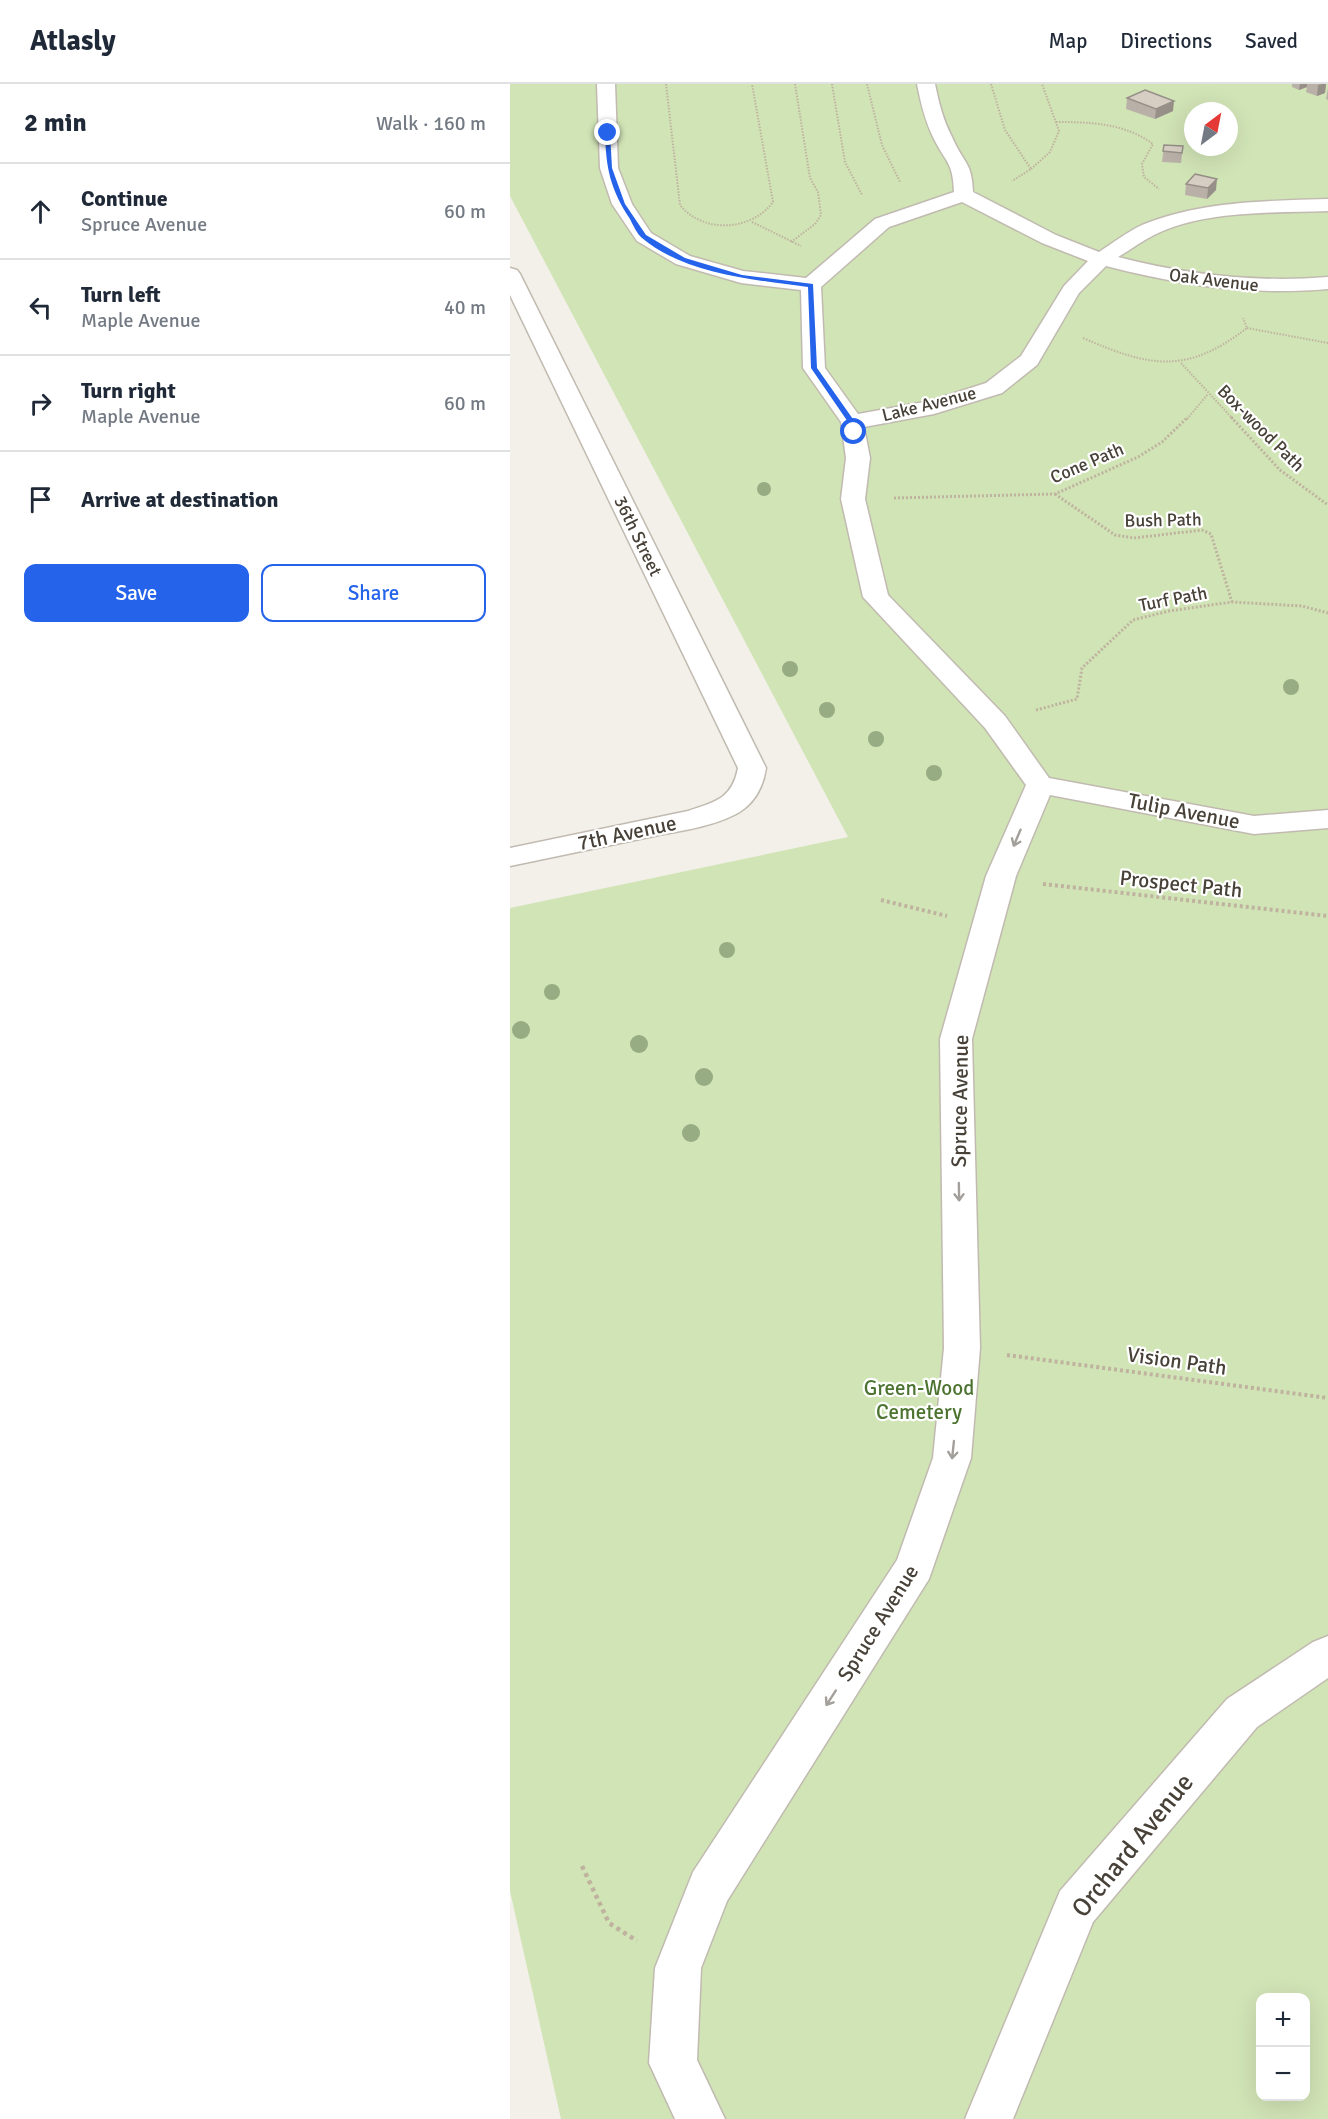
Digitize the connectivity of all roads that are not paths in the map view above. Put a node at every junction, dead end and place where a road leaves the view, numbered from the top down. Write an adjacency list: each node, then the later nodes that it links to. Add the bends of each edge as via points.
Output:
1 (606, 84): 8 (street, via 609,168 622,204 644,237 682,260 741,277)
2 (926, 84): 3 (street, via 932,114 963,171)
3 (964, 195): 5 (street, Oak Avenue, via 1063,246); 8 (street, via 882,223)
4 (1328, 205): 5 (street, Lake Avenue, via 1202,213 1148,230)
5 (1101, 259): 7 (street, Oak Avenue, via 1193,281 1229,285); 9 (street, Lake Avenue, via 1071,290 1029,360 994,388 934,407)
6 (510, 274): 11 (street, 36th Street, via 752,768 749,785)
7 (1328, 283)
8 (811, 285): 9 (street, via 814,368)
9 (852, 422): 10 (street, via 858,458 853,499 876,597 995,722)
10 (1040, 784): 12 (street, Tulip Avenue, via 1254,825); 15 (street, Spruce Avenue, one-way to 15, via 1001,876 956,1039 962,1348 952,1458 915,1567 709,1888 678,1968 673,2063)
11 (739, 798): 13 (street, 7th Avenue, via 724,809 693,819)
12 (1328, 819)
13 (510, 857)
14 (1328, 1655): 16 (street, Orchard Avenue, via 1242,1713 1076,1907)
15 (701, 2119)
16 (989, 2119)

